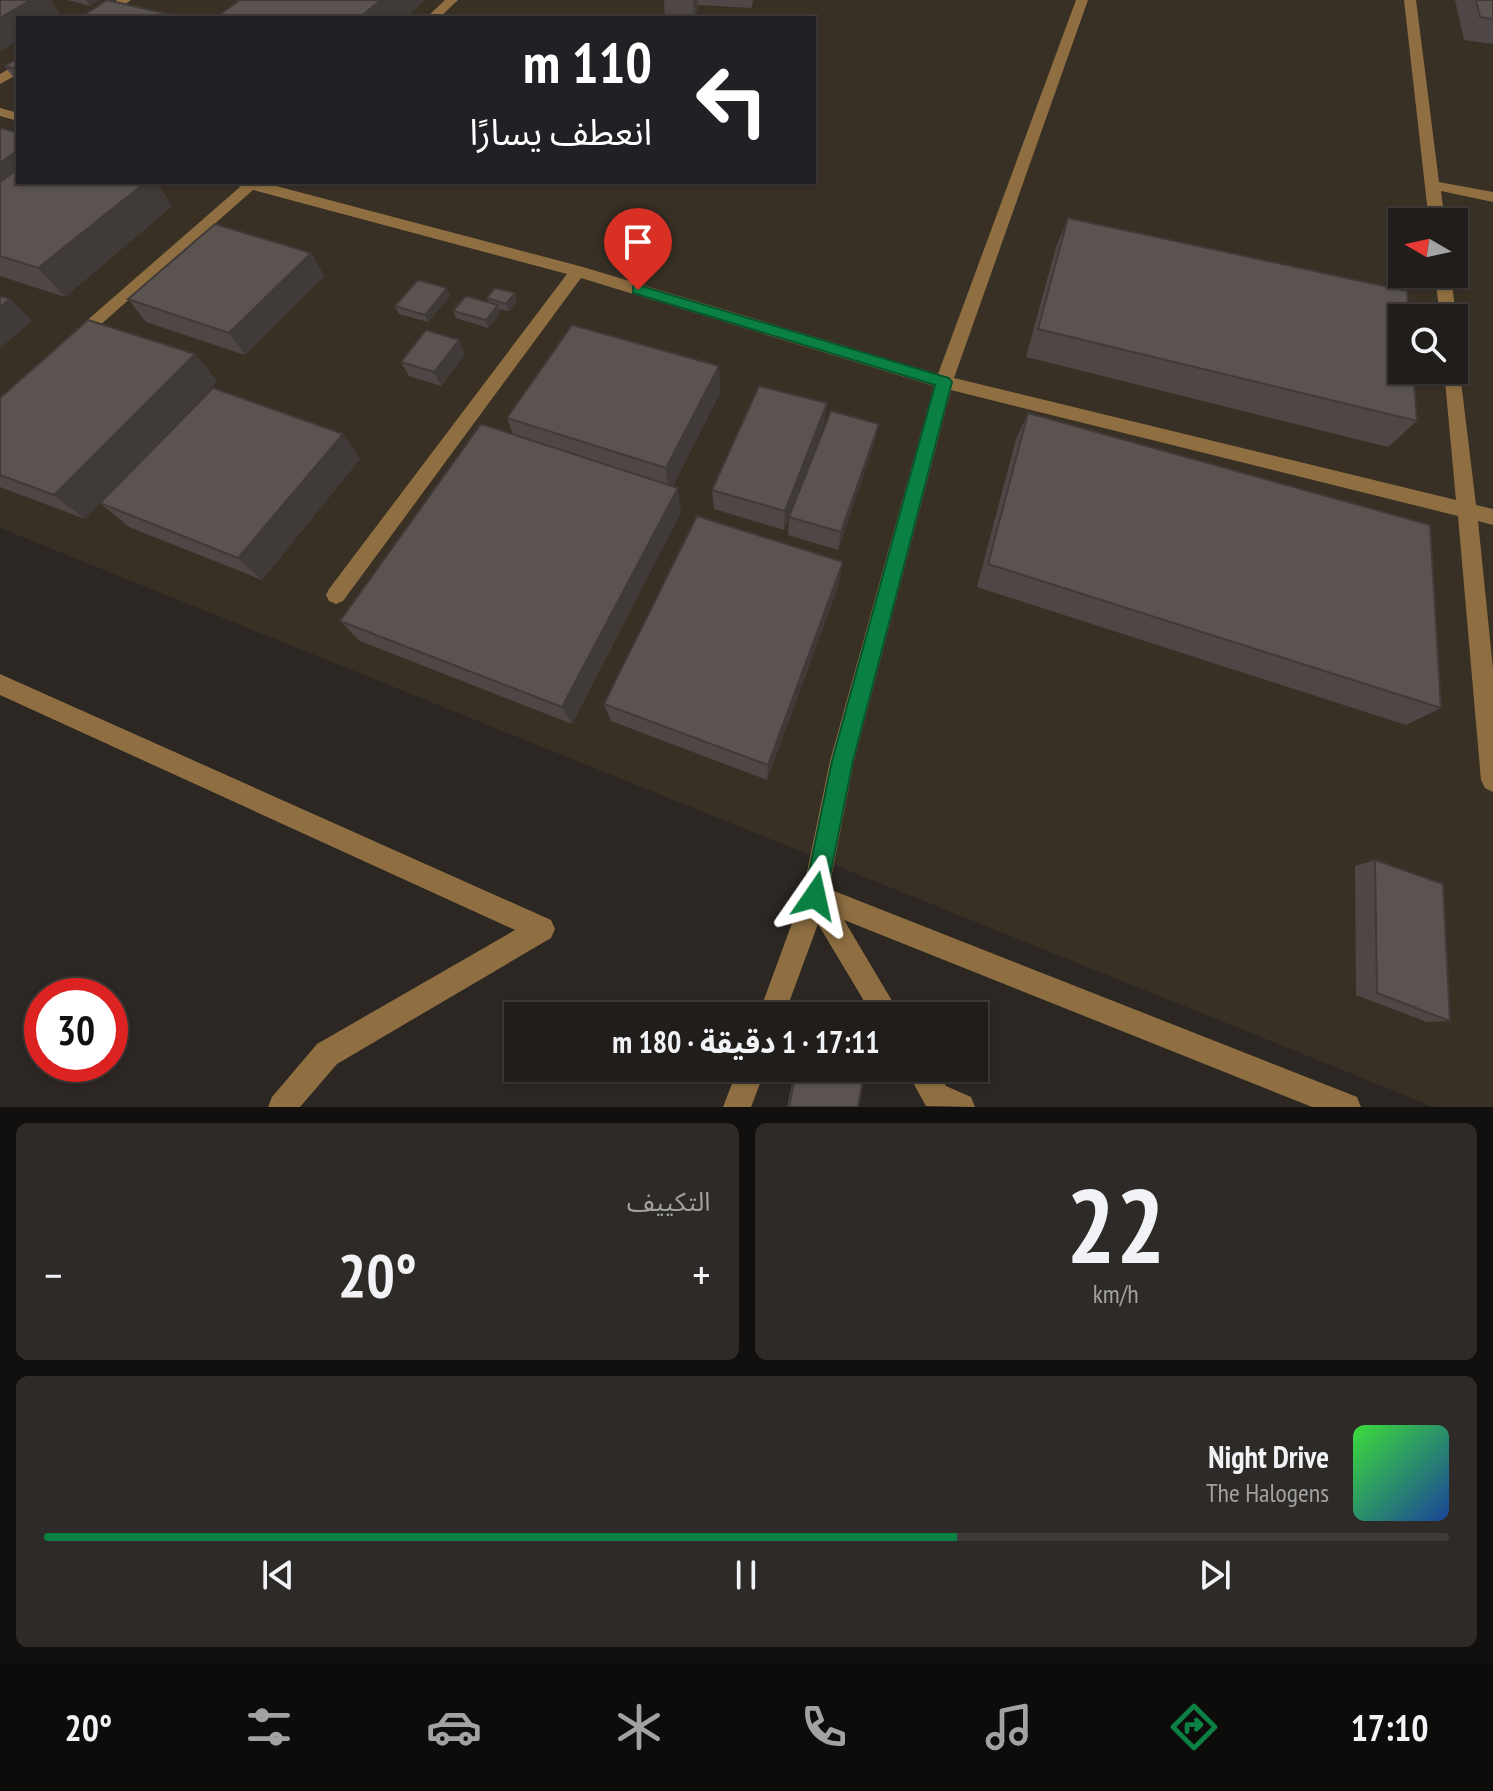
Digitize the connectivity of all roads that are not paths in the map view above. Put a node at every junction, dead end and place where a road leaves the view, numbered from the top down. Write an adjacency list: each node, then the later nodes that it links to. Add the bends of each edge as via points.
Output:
1 (125, 0): 5 (street)
2 (452, 0): 6 (street)
3 (1082, 0): 14 (street)
4 (1410, 0): 9 (street)
5 (100, 16)
6 (434, 16)
7 (247, 184): 13 (street)
8 (252, 184): 12 (street)
9 (1434, 185): 10 (street); 11 (street)
10 (1493, 197)
11 (1436, 208)
12 (577, 271): 14 (street); 18 (street)
13 (60, 352)
14 (944, 382): 16 (street); 21 (street, via 842,761)
15 (1454, 384): 16 (street)
16 (1468, 510): 17 (street); 20 (street)
17 (1493, 517)
18 (336, 595)
19 (0, 684): 27 (street, via 542,929 327,1054)
20 (1493, 780)
21 (815, 896): 22 (street); 23 (street); 29 (street)
22 (776, 1002)
23 (879, 1002)
24 (748, 1082): 26 (street)
25 (928, 1082): 28 (street, via 936,1096)
26 (741, 1105)
27 (282, 1107)
28 (961, 1107)
29 (1347, 1107)

